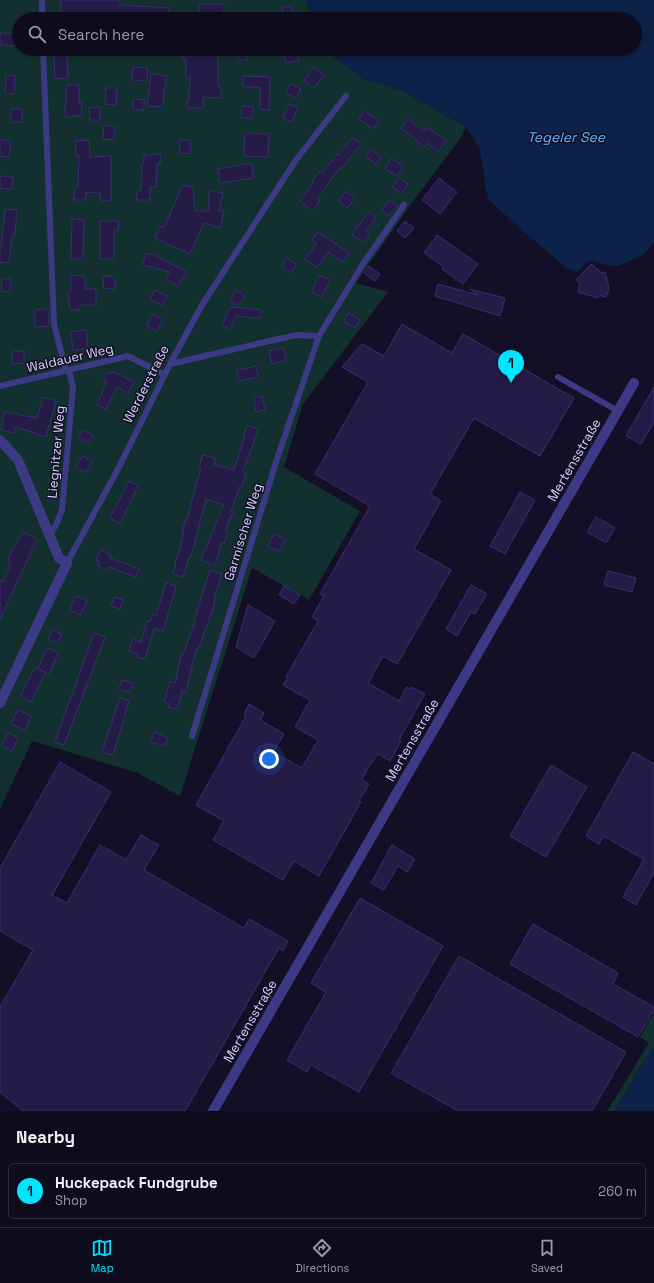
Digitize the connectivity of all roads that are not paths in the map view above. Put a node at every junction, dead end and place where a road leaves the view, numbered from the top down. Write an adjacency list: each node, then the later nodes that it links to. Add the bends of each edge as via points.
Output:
1 (42, 0): 2 (lane)
2 (42, 12)
3 (43, 56): 8 (lane, Liegnitzer Weg, via 54,324)
4 (346, 96): 7 (lane, Werderstraße, via 296,160 234,253)
5 (404, 206): 6 (lane, Garmischer Weg, via 363,264)
6 (319, 336): 7 (lane, via 296,335); 18 (lane, Garmischer Weg, via 276,458)
7 (170, 364): 9 (lane, Werderstraße)
8 (68, 370): 9 (lane, Waldauer Weg, via 128,356); 12 (lane, Waldauer Weg); 15 (lane, Liegnitzer Weg, via 72,388 62,510)
9 (165, 375): 16 (lane, Werderstraße)
10 (558, 377): 13 (lane)
11 (634, 383): 13 (street, Mertensstraße)
12 (0, 386)
13 (618, 411): 19 (street, Mertensstraße)
14 (0, 440): 15 (street, via 18,460)
15 (50, 534): 16 (street, via 59,558)
16 (67, 563): 17 (street, Werderstraße)
17 (0, 703)
18 (192, 736)
19 (213, 1111)

